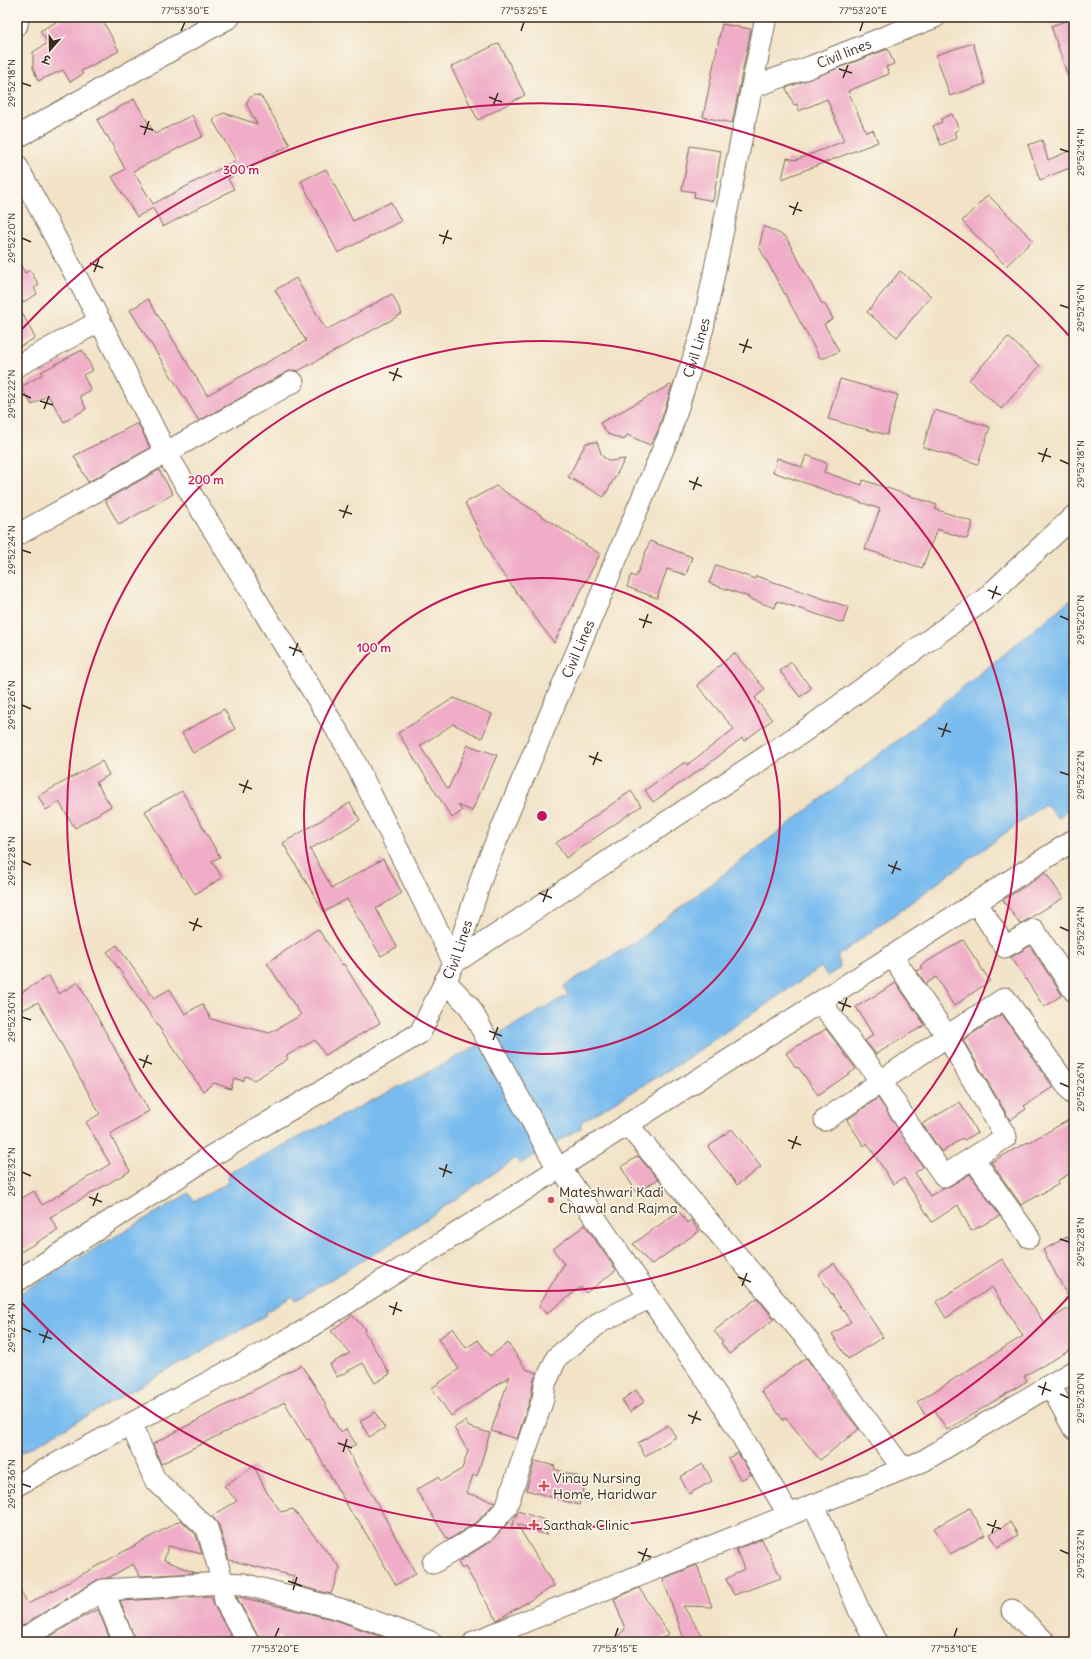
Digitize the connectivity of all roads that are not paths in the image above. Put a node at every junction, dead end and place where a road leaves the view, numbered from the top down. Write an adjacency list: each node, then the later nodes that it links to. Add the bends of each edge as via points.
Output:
1 (18, 17): 5 (street)
2 (229, 17): 7 (main road)
3 (766, 17): 6 (street, Civil Lines)
4 (935, 17): 6 (street, Civil lines, via 810,67)
5 (17, 25)
6 (752, 87): 18 (street, Civil Lines, via 703,328 669,435 484,870)
7 (17, 137)
8 (17, 166): 9 (street)
9 (100, 321): 10 (street); 12 (street)
10 (17, 366)
11 (293, 382): 12 (street)
12 (166, 453): 14 (street); 18 (street, via 348,750)
13 (1072, 522): 18 (street, via 985,599 803,732)
14 (17, 535)
15 (1074, 840): 16 (street)
16 (976, 902): 17 (street); 20 (street, via 1005,947 1034,930)
17 (892, 956): 22 (street); 26 (street)
18 (454, 963): 19 (street, Civil Lines)
19 (445, 982): 28 (street, via 469,1006); 30 (street, Civil Lines, via 420,1033 208,1158)
20 (1074, 991)
21 (825, 1008): 23 (street)
22 (947, 1036): 23 (street); 24 (street, via 1005,998); 27 (street, via 1006,1137)
23 (881, 1081): 25 (street); 27 (street, via 944,1176)
24 (1074, 1095)
25 (825, 1120)
26 (627, 1124): 28 (street); 36 (street, via 808,1338)
27 (973, 1158): 29 (street)
28 (555, 1163): 31 (street); 34 (street, via 302,1332)
29 (1030, 1237)
30 (17, 1281)
31 (649, 1298): 39 (street, via 720,1400); 40 (street, via 602,1321 557,1357 545,1384 543,1399 506,1508 485,1531)
32 (1074, 1371): 33 (street)
33 (1050, 1385): 35 (street); 36 (street, via 924,1461)
34 (131, 1424): 37 (street); 41 (street, via 155,1480 207,1528)
35 (1074, 1429)
36 (903, 1469): 38 (street)
37 (17, 1485)
38 (814, 1505): 39 (street); 49 (street, via 859,1610)
39 (789, 1515): 48 (street)
40 (433, 1563)
41 (223, 1583): 42 (street); 46 (street, via 225,1601); 47 (street, via 243,1584 340,1609)
42 (103, 1590): 44 (street); 45 (street)
43 (1012, 1610): 50 (street)
44 (18, 1642)
45 (124, 1642)
46 (248, 1642)
47 (431, 1642)
48 (474, 1642)
49 (876, 1642)
50 (1045, 1642)

